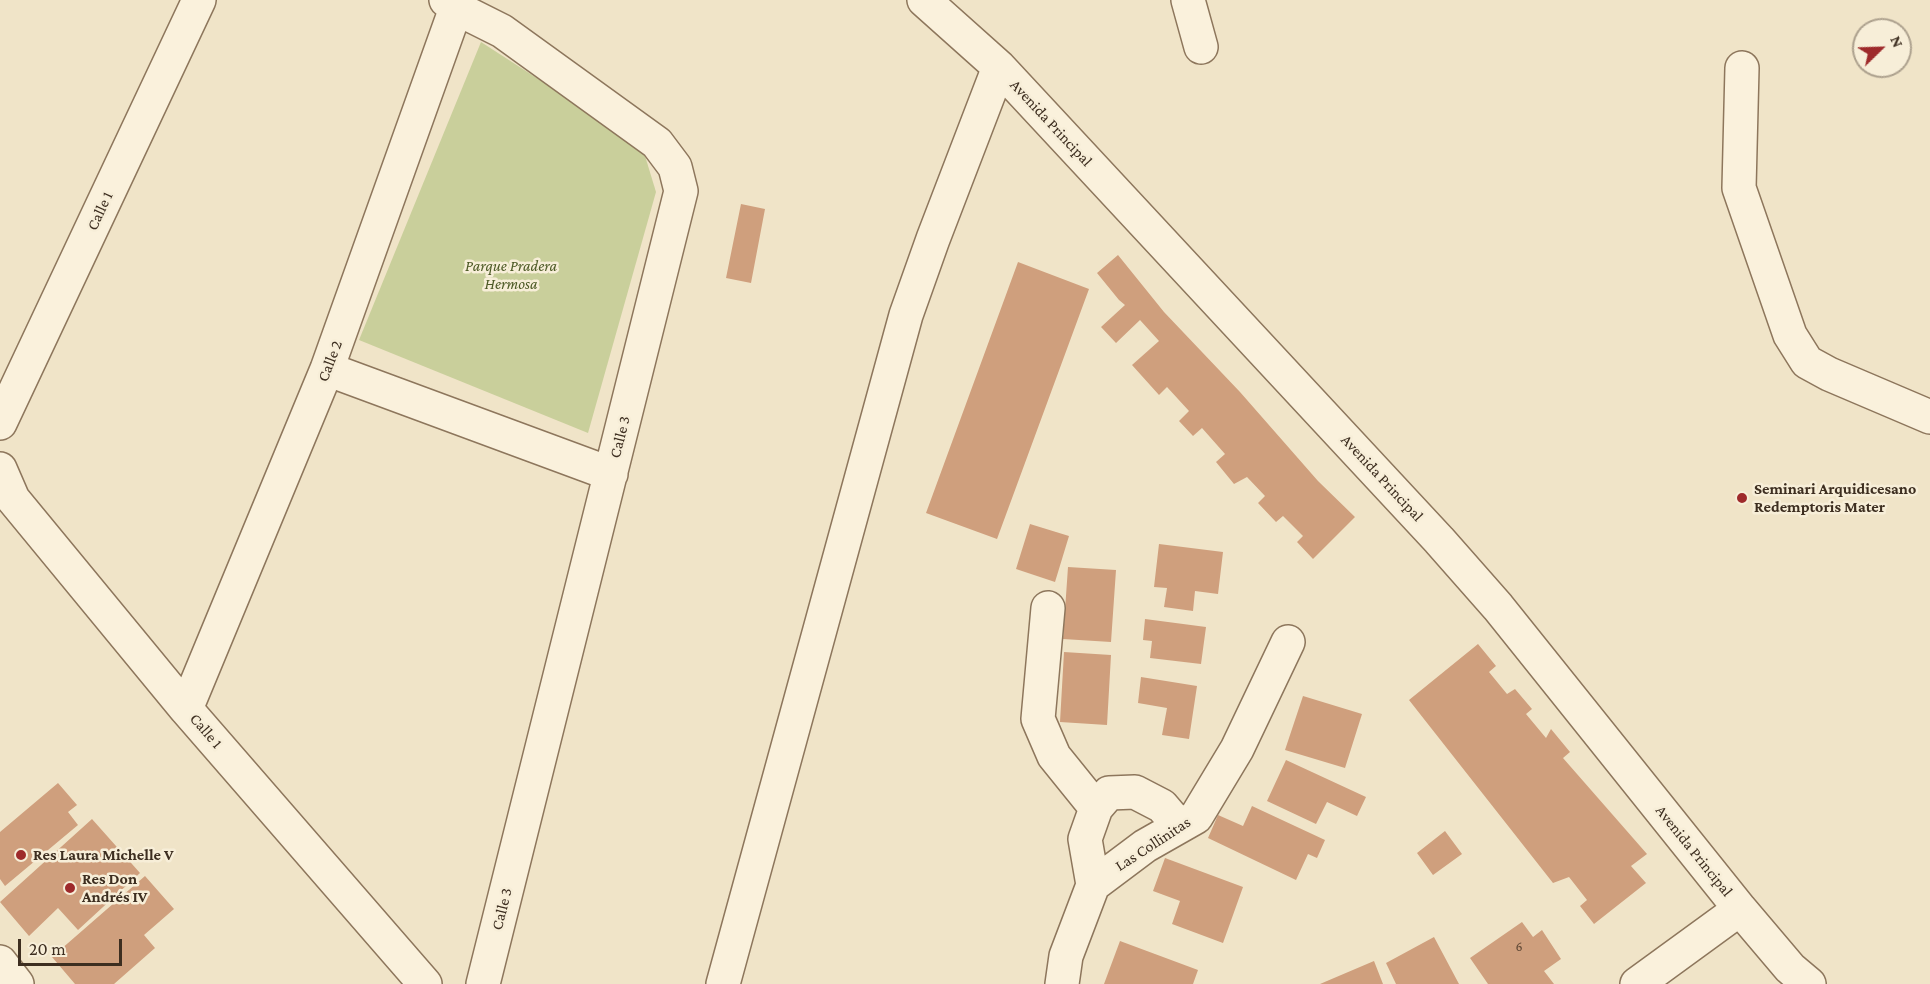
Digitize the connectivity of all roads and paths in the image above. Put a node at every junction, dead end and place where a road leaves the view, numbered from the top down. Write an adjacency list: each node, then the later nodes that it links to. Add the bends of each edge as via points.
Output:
1 (199, 0): 11 (street, Calle 1)
2 (924, 0): 5 (street, Avenida Principal)
3 (1188, 0): 6 (street)
4 (451, 4): 9 (street, Calle 2); 13 (street, Calle 3, via 502,32 657,143 675,166 681,191)
5 (955, 11): 7 (street, Avenida Principal)
6 (1201, 47)
7 (999, 67): 20 (street, Avenida Principal, via 1498,607); 25 (street, via 906,315)
8 (1742, 68): 10 (street, via 1739,188 1790,335 1807,362)
9 (327, 369): 13 (street); 16 (street, Calle 2)
10 (1930, 417)
11 (0, 423)
12 (0, 469): 16 (street, Calle 1, via 13,499)
13 (611, 474): 24 (street, Calle 3)
14 (1048, 608): 17 (street, via 1038,719 1054,756)
15 (1288, 642): 18 (street, Las Collinitas, via 1237,749 1196,817)
16 (186, 709): 23 (street, Calle 1)
17 (1096, 808): 18 (street, via 1109,793 1135,792 1162,806); 19 (street, via 1084,839)
18 (1179, 826): 19 (street, Las Collinitas)
19 (1094, 885): 26 (street, via 1066,956)
20 (1740, 909): 27 (street); 28 (street, Avenida Principal, via 1790,968)
21 (0, 962): 22 (street)
22 (17, 984)
23 (425, 984)
24 (483, 984)
25 (723, 984)
26 (1062, 984)
27 (1637, 984)
28 (1809, 984)

